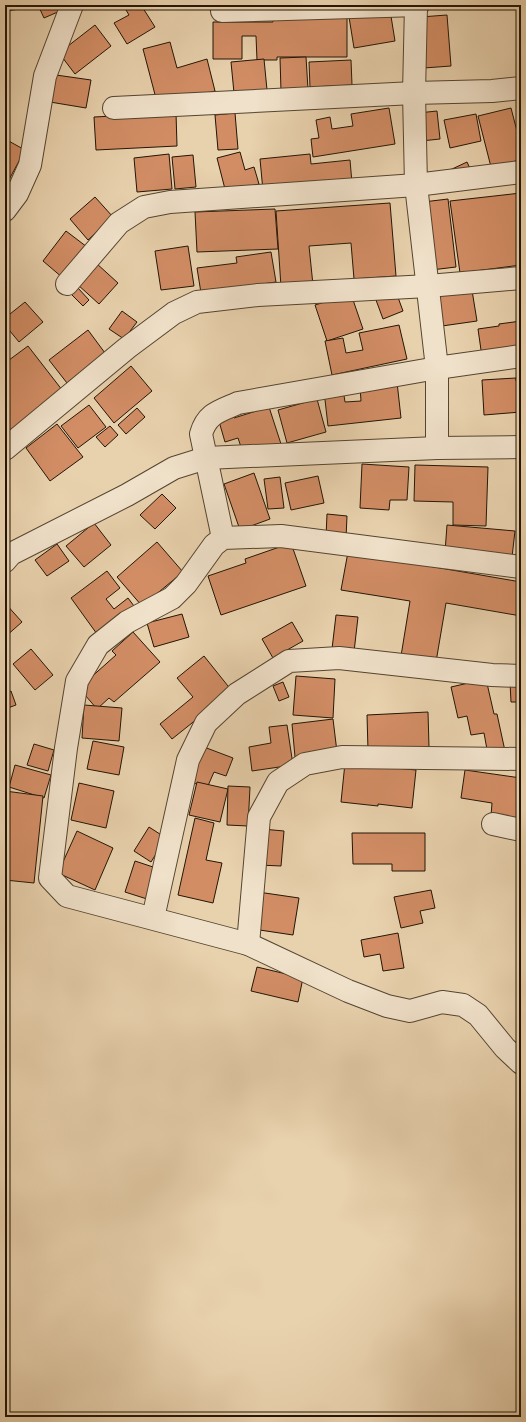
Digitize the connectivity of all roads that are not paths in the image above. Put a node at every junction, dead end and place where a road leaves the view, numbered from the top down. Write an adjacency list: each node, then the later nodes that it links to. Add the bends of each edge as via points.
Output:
1 (72, 5): 9 (street, via 45,76 30,165 17,194)
2 (417, 5): 3 (street); 5 (street)
3 (222, 11)
4 (521, 88): 5 (street)
5 (414, 93): 6 (street); 8 (street)
6 (114, 108)
7 (521, 172): 8 (street)
8 (416, 185): 11 (street, via 170,202 144,207 119,224); 12 (street)
9 (5, 210)
10 (521, 278): 12 (street)
11 (67, 284)
12 (428, 286): 14 (street); 17 (street, via 258,295 197,302 174,313 127,348)
13 (521, 356): 14 (street)
14 (437, 368): 15 (street); 18 (street, via 238,403 210,416 204,425 201,434)
15 (437, 448): 16 (street); 18 (street)
16 (521, 448)
17 (5, 449)
18 (206, 458): 19 (street); 20 (street, via 174,468 11,554)
19 (223, 538): 21 (street, via 281,536); 26 (street, via 214,545 186,584 172,598 128,622 98,645 77,681 50,878 67,896)
20 (5, 560)
21 (521, 567)
22 (521, 676): 26 (street, via 339,658 289,661 237,694 206,723 188,760)
23 (521, 760): 27 (street, via 342,757 305,764 278,782 259,817)
24 (493, 824): 25 (street)
25 (521, 830)
26 (153, 918): 27 (street)
27 (248, 944): 28 (street, via 348,991 387,1006 410,1011 442,1002 463,1005 478,1015)
28 (521, 1064)

